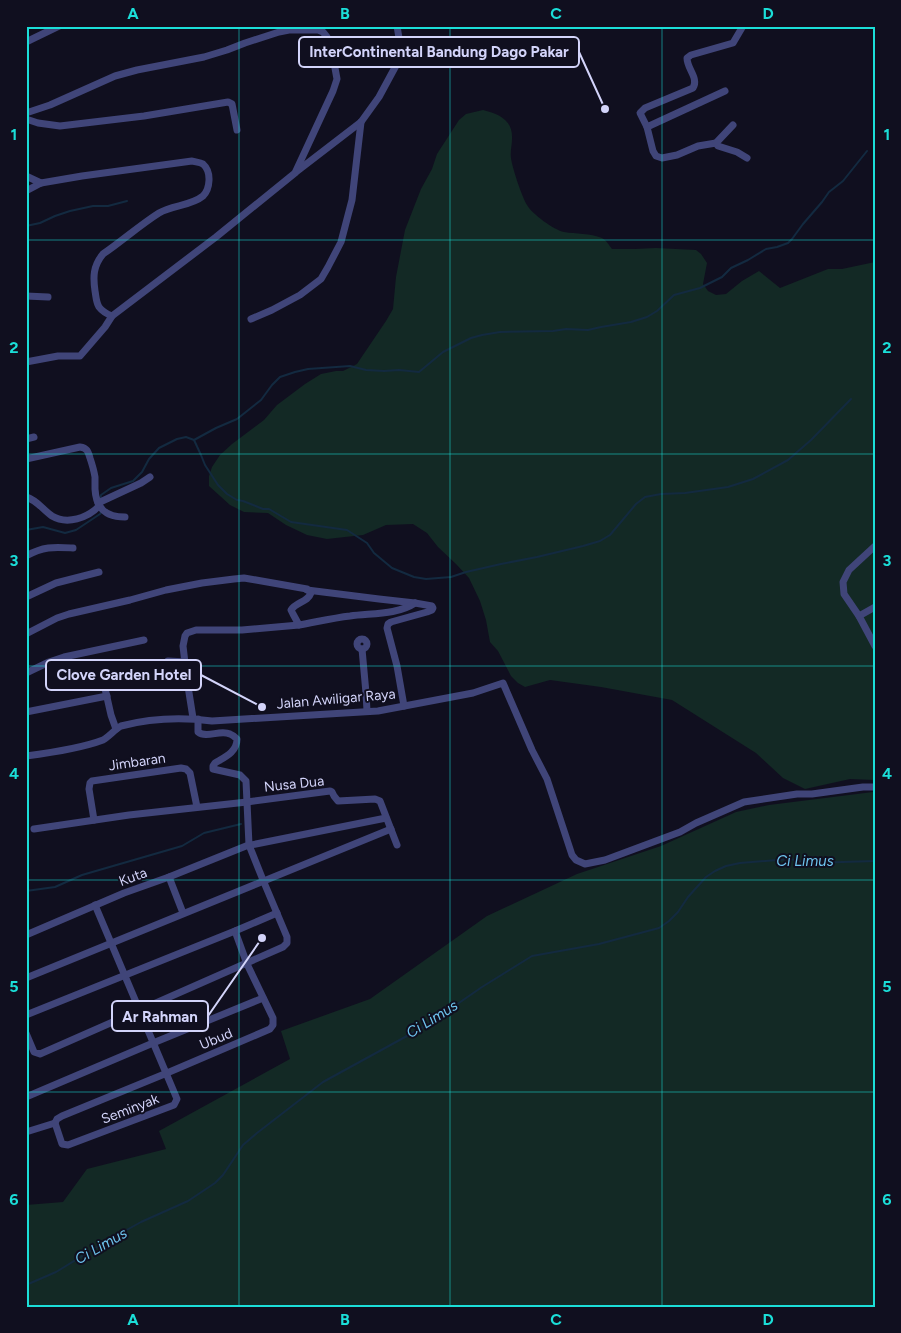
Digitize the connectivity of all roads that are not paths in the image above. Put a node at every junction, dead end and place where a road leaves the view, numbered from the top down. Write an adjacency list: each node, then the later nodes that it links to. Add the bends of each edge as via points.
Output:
1 (397, 26): 8 (street, via 401,50 399,60)
2 (743, 26): 10 (street, via 733,43 688,58 695,85 642,110 640,113)
3 (56, 27): 4 (street)
4 (26, 42)
5 (725, 91): 10 (street)
6 (26, 113): 14 (street, via 50,106 115,76 204,57 279,32 318,30 327,37 336,79 325,110)
7 (26, 119): 11 (street, via 60,126 228,102 232,104)
8 (361, 122): 14 (street); 21 (street, via 352,200 341,242 328,267 321,279 300,295)
9 (733, 125): 12 (street)
10 (646, 127): 12 (street, via 653,151 662,158)
11 (237, 130)
12 (716, 143): 13 (street)
13 (746, 158)
14 (294, 173): 20 (street)
15 (26, 176): 16 (street)
16 (41, 183): 17 (street); 20 (street, via 192,161 206,168 208,187 201,197 161,212 98,260 93,276 97,300 101,309)
17 (26, 191)
18 (26, 296): 19 (street)
19 (48, 297)
20 (112, 316): 22 (street, via 80,356)
21 (251, 319)
22 (26, 362)
23 (34, 437): 24 (street)
24 (26, 439)
25 (26, 459): 28 (street, via 84,448 88,451 95,476)
26 (150, 477): 28 (street)
27 (26, 497): 28 (street, via 52,516 65,520 84,516)
28 (99, 505): 29 (street, via 108,514)
29 (125, 516)
30 (875, 546): 38 (street, via 849,570 843,582 844,594)
31 (73, 548): 32 (street, via 50,547)
32 (26, 556)
33 (99, 572): 35 (street, via 56,583)
34 (307, 590): 36 (street); 39 (street, via 312,595 291,610); 40 (street, via 244,578 202,583 69,614)
35 (26, 597)
36 (415, 603): 39 (street, via 389,612); 51 (street, via 433,608 391,622 387,628)
37 (875, 607): 38 (street)
38 (859, 616): 42 (street)
39 (299, 625): 45 (street, via 189,632 184,642)
40 (26, 634)
41 (144, 640): 47 (street, via 64,657)
42 (875, 646)
43 (362, 649): 52 (street)
44 (168, 661): 45 (street)
45 (186, 662): 48 (street)
46 (78, 673): 49 (street, via 100,670)
47 (26, 674)
48 (187, 680): 49 (street); 54 (street)
49 (105, 686): 50 (street)
50 (107, 696): 53 (street); 55 (street)
51 (404, 706): 52 (street, Jalan Awiligar Raya); 57 (street, Jalan Awiligar Raya, via 474,693 503,683 547,779 571,853 585,864 605,860 680,832 744,802)
52 (367, 711): 54 (street, Jalan Awiligar Raya)
53 (26, 712)
54 (195, 719): 55 (street, Jalan Awiligar Raya, via 159,719); 58 (street, via 199,734 224,732 237,739 234,751 213,769 244,778)
55 (116, 729): 56 (street, Jalan Awiligar Raya, via 95,742)
56 (26, 756)
57 (875, 787)
58 (247, 802): 59 (street); 60 (street, Nusa Dua, via 330,791 338,801 380,801); 64 (street)
59 (197, 807): 61 (street); 61 (street, Jimbaran, via 190,773 181,768 92,781 89,789)
60 (386, 818): 62 (street, Nusa Dua); 64 (street)
61 (94, 820): 63 (street)
62 (391, 829): 65 (street, Nusa Dua); 67 (street)
63 (34, 830)
64 (250, 845): 66 (street, Kuta); 67 (street)
65 (397, 845)
66 (169, 876): 68 (street, Kuta); 69 (street)
67 (263, 880): 69 (street); 70 (street)
68 (95, 905): 72 (street, Kuta); 73 (street)
69 (184, 913): 73 (street)
70 (277, 913): 71 (street); 74 (street, via 287,943 283,948)
71 (235, 932): 74 (street); 75 (street)
72 (26, 935)
73 (110, 943): 75 (street); 76 (street)
74 (248, 964): 77 (street); 78 (street)
75 (124, 975): 78 (street); 79 (street)
76 (26, 978)
77 (263, 998): 81 (street, Ubud); 82 (street, Ubud, via 273,1018 270,1029)
78 (139, 1010): 80 (street, via 40,1054 34,1052); 81 (street)
79 (26, 1015)
80 (26, 1033)
81 (154, 1043): 82 (street); 83 (street)
82 (167, 1073): 84 (street, Seminyak, via 62,1116); 84 (street, Seminyak, via 177,1099 174,1105 68,1146 62,1144)
83 (26, 1097)
84 (55, 1122): 85 (street)
85 (26, 1132)

